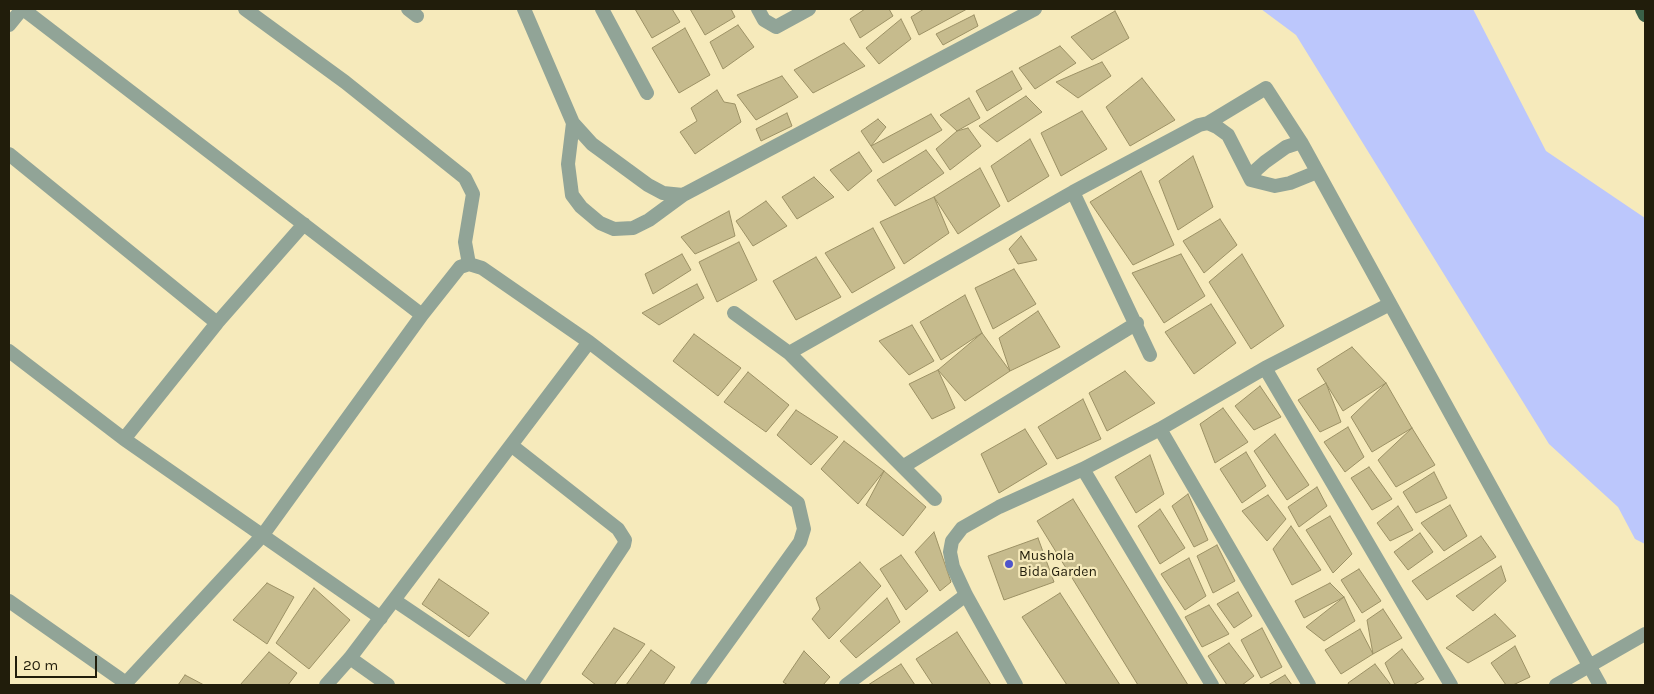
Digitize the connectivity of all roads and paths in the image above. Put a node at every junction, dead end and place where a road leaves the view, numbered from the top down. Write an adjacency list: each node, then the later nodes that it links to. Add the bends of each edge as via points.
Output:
1 (22, 9): 10 (street); 20 (street)
2 (245, 9): 21 (street, via 345,82 465,178 473,194 465,242)
3 (524, 9): 12 (street)
4 (602, 9): 11 (street)
5 (758, 9): 6 (street, via 766,22 776,27)
6 (810, 9)
7 (1035, 9): 19 (street)
8 (1642, 9): 9 (highway)
9 (1645, 15)
10 (9, 25)
11 (647, 93)
12 (573, 123): 19 (street, via 592,144 648,185 663,193); 19 (street, via 568,164 572,195 600,223 614,229 633,228)
13 (1208, 124): 14 (street, via 1266,88); 17 (street, via 1228,135); 18 (street, via 1199,125)
14 (1301, 142): 16 (street); 17 (street, via 1286,147 1265,162)
15 (9, 154): 25 (street)
16 (1317, 172): 17 (street, via 1275,186); 22 (street)
17 (1251, 180)
18 (1073, 192): 26 (street); 29 (street)
19 (682, 195)
20 (304, 224): 24 (street); 25 (street)
21 (469, 264): 24 (street, via 460,267); 27 (street, via 482,268)
22 (1390, 304): 31 (street); 45 (street)
23 (734, 313): 29 (street)
24 (422, 314): 38 (street)
25 (217, 323): 33 (street)
26 (1137, 323): 30 (street); 35 (street)
27 (588, 342): 34 (street); 51 (street, via 798,503 803,518 800,542)
28 (9, 351): 33 (street)
29 (789, 353): 35 (street)
30 (1150, 355)
31 (1265, 368): 32 (street); 56 (street)
32 (1160, 429): 36 (street); 55 (street)
33 (124, 439): 38 (street)
34 (510, 445): 40 (street); 50 (street, via 618,529 625,540)
35 (904, 466): 37 (street)
36 (1083, 468): 39 (street, via 962,528 952,541 950,552); 54 (street)
37 (935, 499)
38 (262, 536): 42 (street); 46 (street)
39 (966, 595): 52 (street); 53 (street)
40 (394, 600): 42 (street); 49 (street)
41 (9, 601): 46 (street)
42 (381, 618): 44 (street)
43 (1645, 634): 45 (street)
44 (350, 658): 47 (street); 48 (street)
45 (1589, 668): 57 (street); 58 (street)
46 (125, 684)
47 (326, 685)
48 (388, 685)
49 (520, 685)
50 (531, 685)
51 (697, 685)
52 (846, 685)
53 (1016, 685)
54 (1212, 685)
55 (1309, 685)
56 (1451, 685)
57 (1556, 685)
58 (1600, 685)

